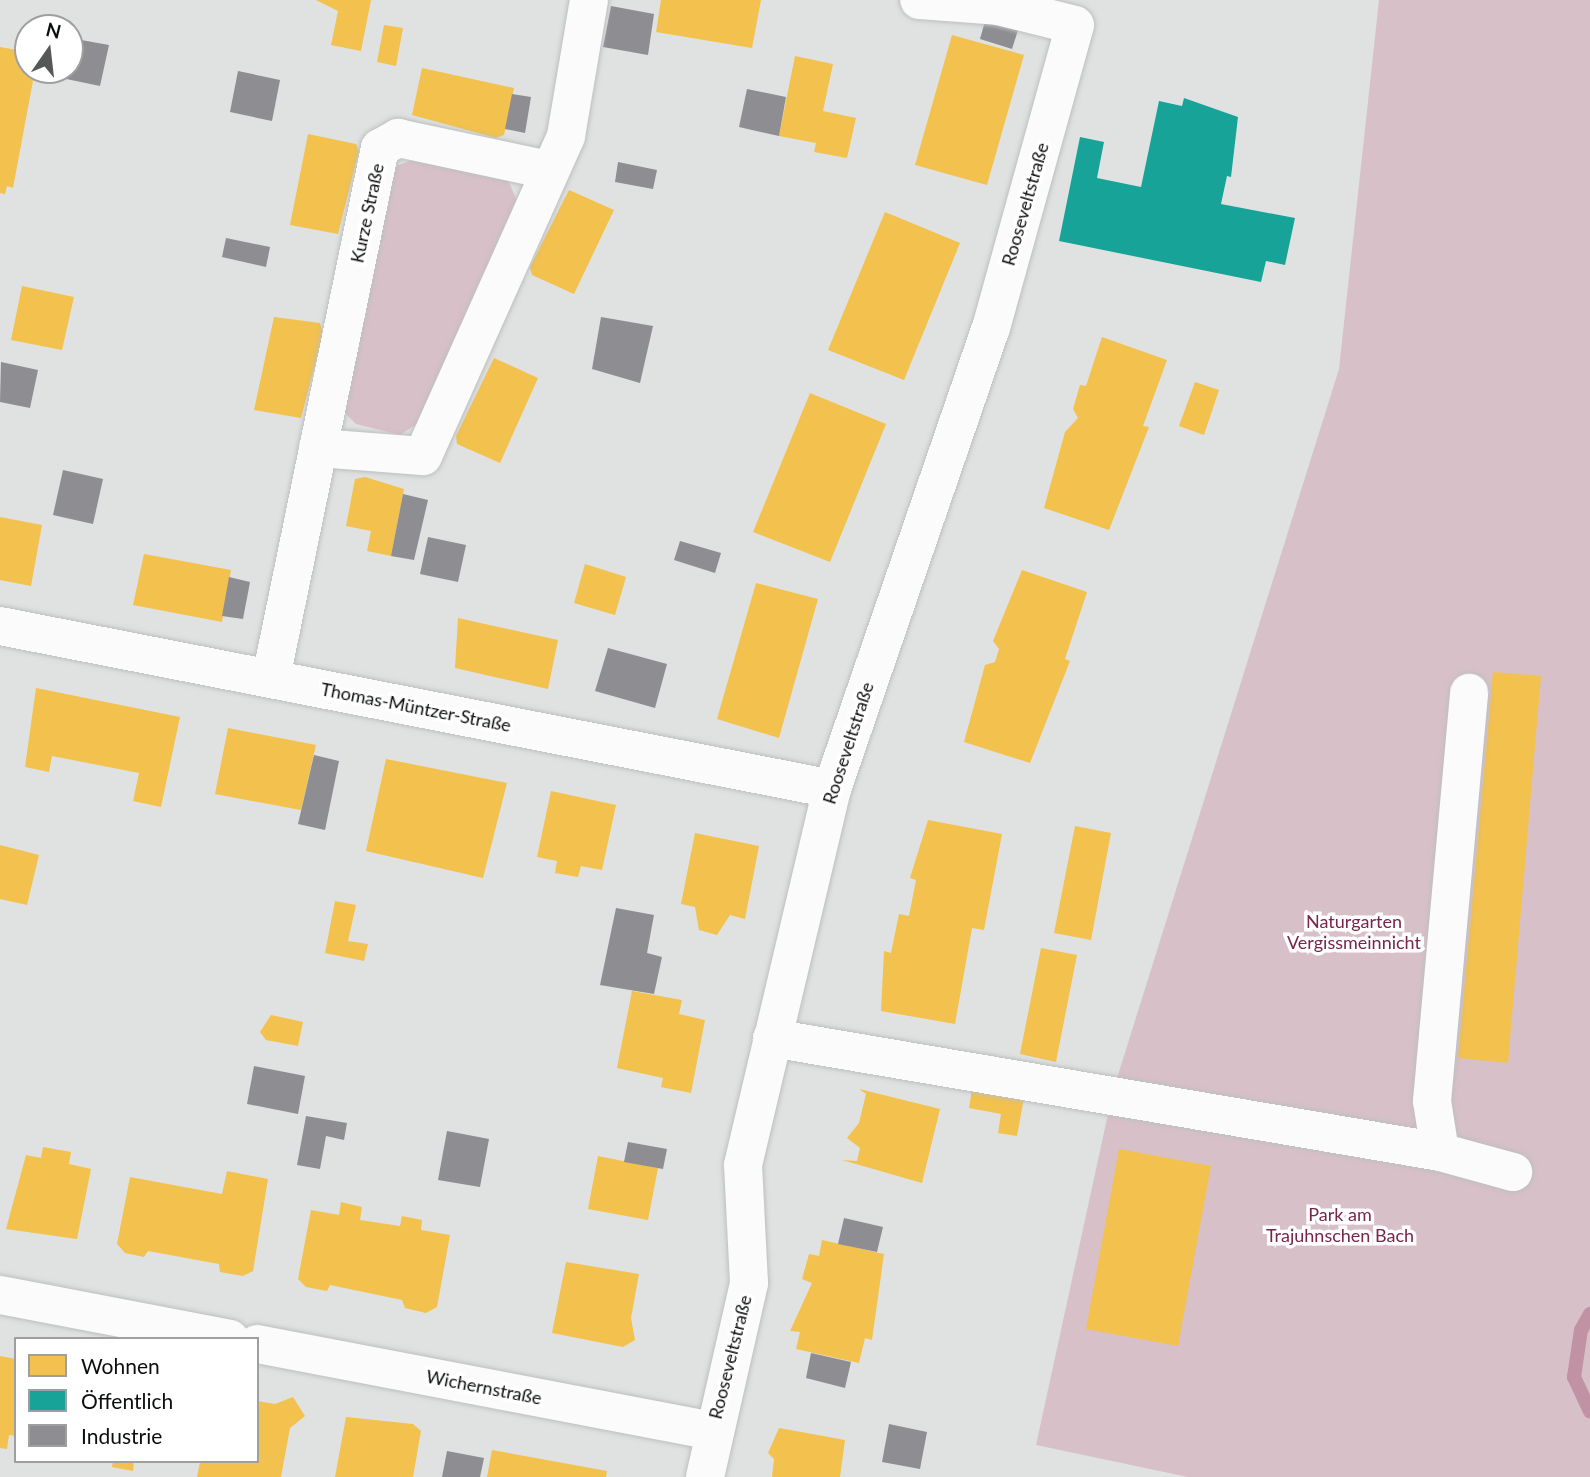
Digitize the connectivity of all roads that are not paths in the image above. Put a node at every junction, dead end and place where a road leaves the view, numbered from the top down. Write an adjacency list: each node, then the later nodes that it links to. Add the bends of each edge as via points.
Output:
1 (589, 0): 3 (street, via 566,135)
2 (919, 0): 8 (street, Rooseveltstraße, via 998,6 1075,25 991,328)
3 (548, 170): 4 (street, via 423,456); 4 (street, Kurze Straße, via 398,138 380,148)
4 (318, 448): 6 (street, Kurze Straße)
5 (0, 626): 6 (street, Thomas-Müntzer-Straße)
6 (271, 678): 8 (street, Thomas-Müntzer-Straße)
7 (1469, 693): 10 (street, via 1432,1101)
8 (832, 789): 9 (street, Rooseveltstraße)
9 (772, 1038): 10 (street); 15 (street, Rooseveltstraße, via 743,1165 749,1283)
10 (1440, 1152): 11 (street)
11 (1513, 1172)
12 (0, 1295): 13 (street)
13 (220, 1337)
14 (259, 1344): 15 (street, Wichernstraße)
15 (711, 1431): 16 (street, Rooseveltstraße)
16 (705, 1477)

